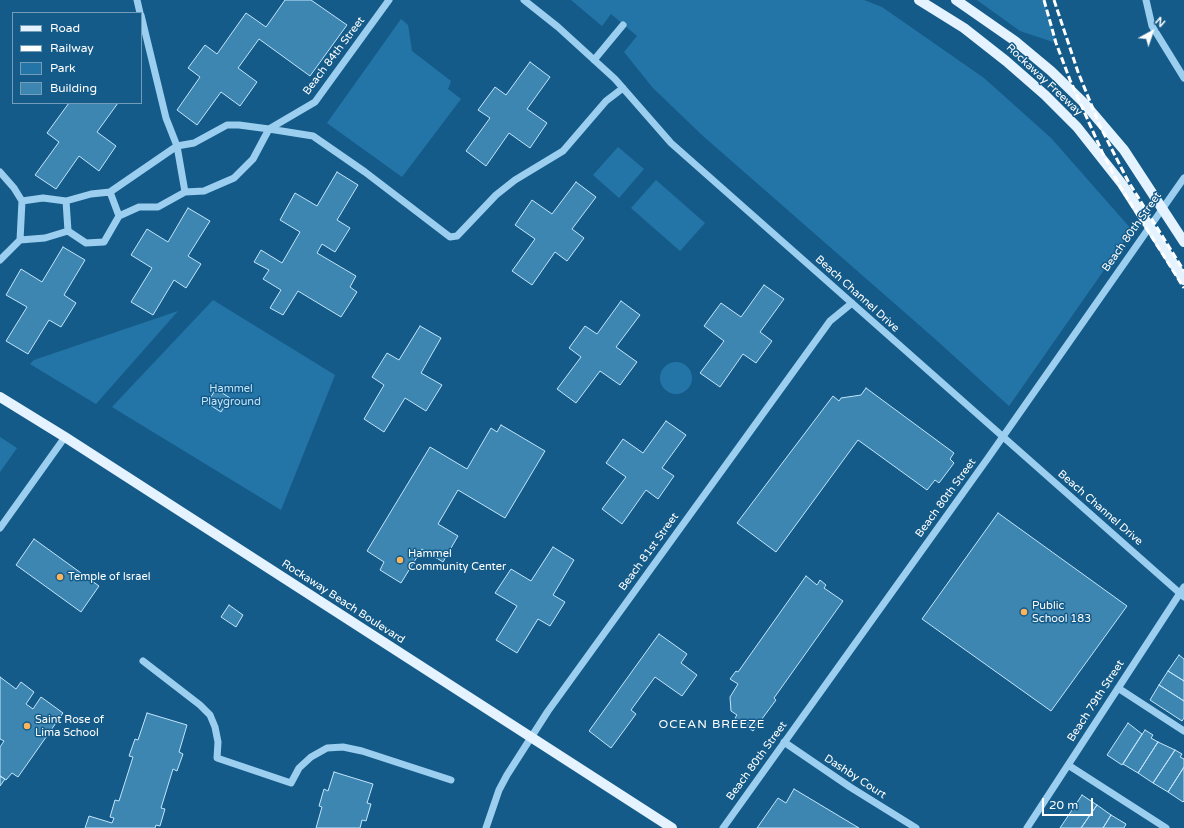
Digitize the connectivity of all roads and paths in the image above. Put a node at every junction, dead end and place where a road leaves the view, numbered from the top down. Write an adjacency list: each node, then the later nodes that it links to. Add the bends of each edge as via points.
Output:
1 (137, 0): 7 (street)
2 (389, 0): 13 (street, Beach 84th Street, via 315,102)
3 (524, 0): 10 (street, Beach Channel Drive)
4 (920, 0): 23 (main road, Rockaway Freeway, via 985,44 1046,95 1093,146)
5 (956, 0): 21 (main road, Rockaway Freeway, via 1015,41 1084,103 1124,150)
6 (1146, 0): 11 (street, via 1152,26)
7 (140, 12)
8 (142, 18): 14 (street, via 166,118)
9 (624, 25): 10 (street)
10 (594, 60): 12 (street, Beach Channel Drive)
11 (1184, 78)
12 (623, 88): 13 (street, via 606,101 563,152 515,180 496,195 457,236 450,237 313,136); 29 (street, Beach Channel Drive, via 670,143)
13 (269, 129): 14 (street, via 227,125 194,143); 18 (street, via 253,159 234,178 204,191)
14 (177, 146): 17 (street); 18 (street)
15 (0, 172): 19 (street)
16 (1184, 178): 21 (street, Beach 80th Street)
17 (110, 192): 20 (street); 22 (street)
18 (185, 192): 22 (street, via 158,207 139,207)
19 (22, 201): 20 (street, via 43,198); 25 (street)
20 (66, 201): 24 (street)
21 (1162, 208): 23 (street, Beach 80th Street); 26 (main road, Rockaway Freeway)
22 (119, 216): 24 (street, via 104,242 86,243)
23 (1149, 226): 28 (main road, Rockaway Freeway); 32 (street, Beach 80th Street)
24 (68, 231): 25 (street, via 46,238)
25 (20, 240): 27 (street)
26 (1184, 242)
27 (0, 260)
28 (1184, 280)
29 (852, 303): 32 (street, Beach Channel Drive); 38 (street, Beach 81st Street, via 830,321)
30 (0, 397): 31 (main road, Rockaway Beach Boulevard)
31 (65, 437): 33 (street); 38 (main road, Rockaway Beach Boulevard)
32 (1002, 437): 34 (street, Beach Channel Drive); 39 (street, Beach 80th Street)
33 (0, 528)
34 (1183, 592): 36 (street, Beach 79th Street)
35 (143, 661): 41 (street, via 210,715 217,738 217,758 291,783 299,768 311,757 327,748 343,747)
36 (1118, 688): 37 (street); 40 (street, Beach 79th Street)
37 (1184, 731)
38 (530, 737): 42 (street, Beach 81st Street, via 499,790); 43 (main road, Rockaway Beach Boulevard)
39 (784, 742): 44 (street, Beach 80th Street); 45 (street, Dashby Court)
40 (1068, 765): 46 (street, Beach 79th Street); 47 (street)
41 (450, 780)
42 (486, 828)
43 (672, 828)
44 (723, 828)
45 (916, 828)
46 (1027, 828)
47 (1166, 828)

